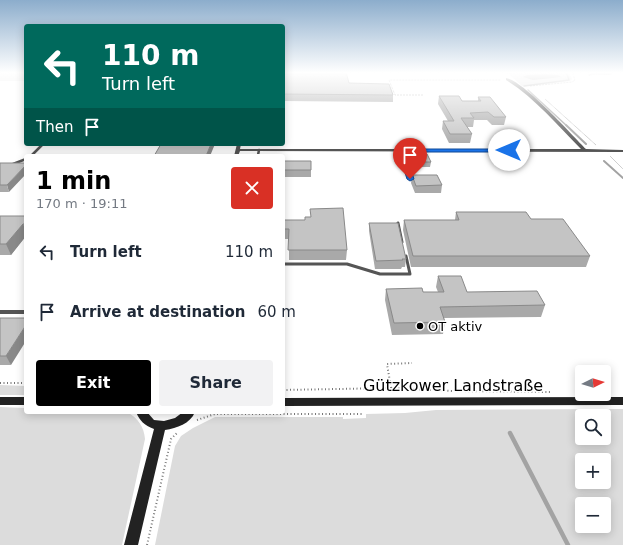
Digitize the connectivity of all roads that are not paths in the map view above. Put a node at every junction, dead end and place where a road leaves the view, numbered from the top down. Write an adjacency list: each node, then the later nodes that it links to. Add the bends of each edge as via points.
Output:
1 (531, 97): 6 (street)
2 (41, 146): 9 (lane)
3 (238, 146): 4 (street)
4 (237, 150): 8 (street); 10 (street)
5 (401, 150): 6 (street); 8 (street); 13 (lane)
6 (585, 151): 7 (street)
7 (623, 151)
8 (259, 153)
9 (32, 154)
10 (236, 154)
11 (24, 160): 12 (lane)
12 (10, 165)
13 (410, 179)
14 (398, 223): 15 (lane)
15 (403, 245)
16 (405, 252): 17 (lane, via 410,274 380,274 347,264)
17 (285, 264)
18 (0, 312): 19 (lane)
19 (24, 312)
20 (0, 401): 21 (main road)
21 (24, 401)
22 (623, 401): 23 (main road, Gützkower Landstraße)
23 (285, 402)
24 (142, 414): 26 (main road, via 148,422)
25 (191, 417): 26 (main road)
26 (160, 426): 27 (main road)
27 (131, 545)

